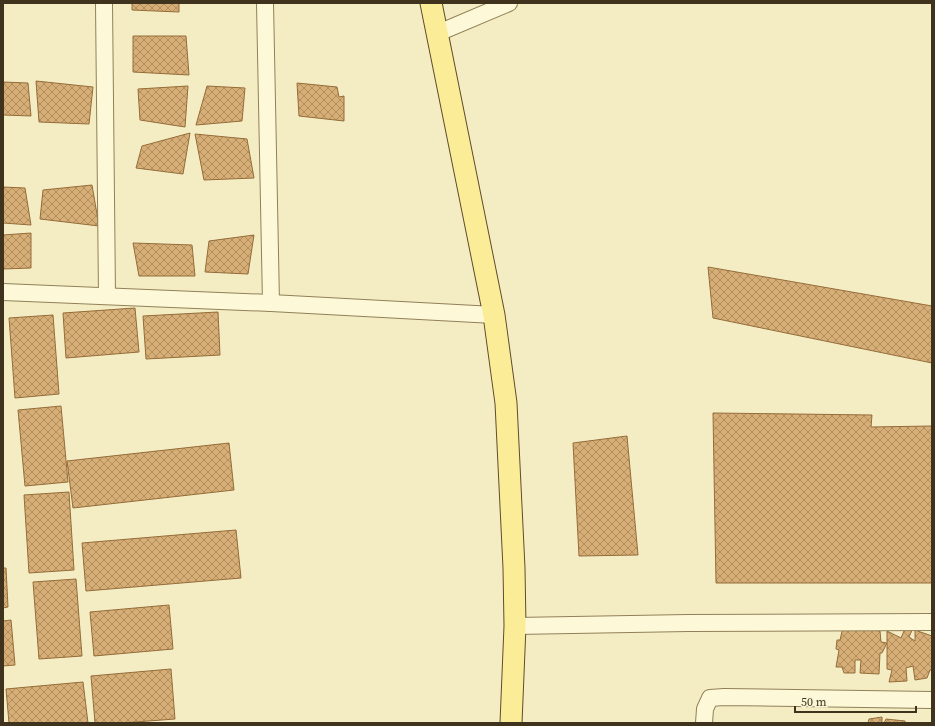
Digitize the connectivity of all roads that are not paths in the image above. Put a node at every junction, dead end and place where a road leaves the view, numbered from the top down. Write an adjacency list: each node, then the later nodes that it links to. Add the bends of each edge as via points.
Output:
1 (104, 3): 7 (street)
2 (265, 3): 8 (street)
3 (431, 3): 5 (main road)
4 (509, 3): 5 (street)
5 (438, 32): 9 (main road)
6 (3, 292): 7 (street)
7 (107, 296): 8 (street)
8 (271, 303): 9 (street)
9 (494, 315): 11 (main road, via 509,442)
10 (932, 622): 11 (street)
11 (515, 626): 13 (main road)
12 (932, 700): 14 (street, via 710,698 705,709)
13 (511, 723)
14 (704, 723)

